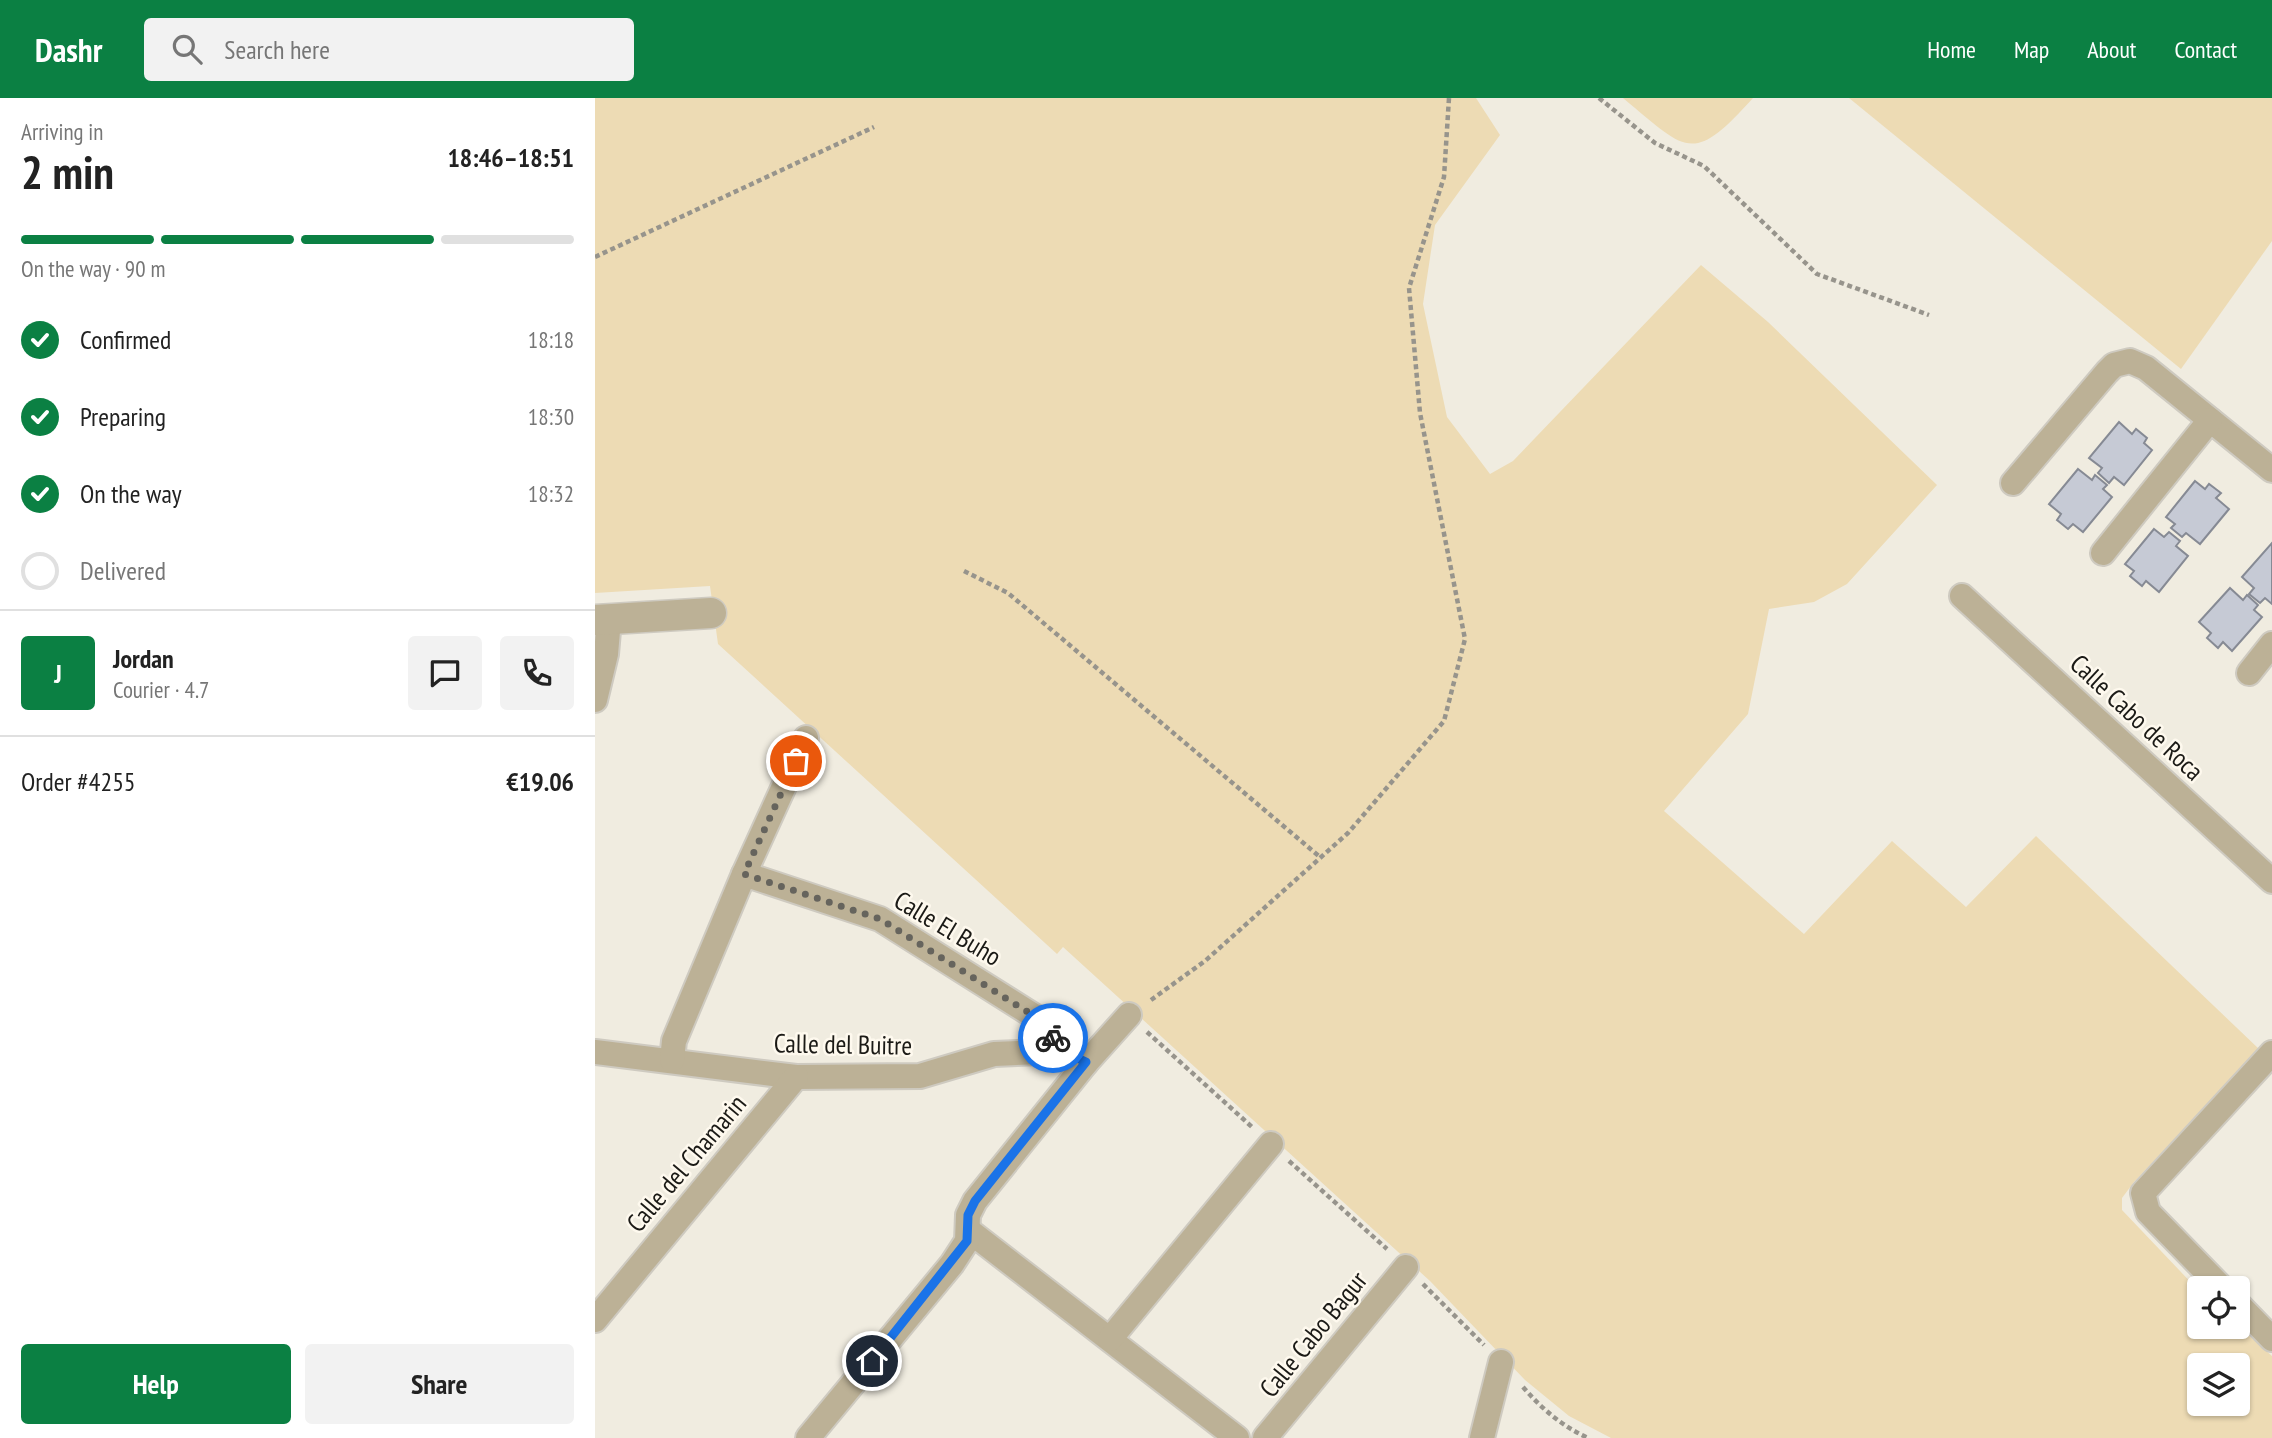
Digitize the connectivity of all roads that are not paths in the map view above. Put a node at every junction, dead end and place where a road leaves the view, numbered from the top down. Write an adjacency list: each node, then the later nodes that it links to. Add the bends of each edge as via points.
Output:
1 (2210, 420): 2 (street); 3 (street, via 2139,363 2122,362 2107,372); 4 (street)
2 (2272, 470)
3 (2013, 483)
4 (2103, 553)
5 (1962, 596): 13 (street, Calle Cabo de Roca)
6 (711, 612): 7 (street)
7 (602, 620): 10 (street, via 607,654)
8 (2272, 644): 9 (street)
9 (2249, 673)
10 (595, 700)
11 (806, 738): 12 (street)
12 (744, 874): 15 (street, Calle El Buho, via 880,919 1042,1021); 18 (street, via 674,1041)
13 (2272, 881)
14 (1129, 1015): 19 (street)
15 (1062, 1051): 19 (street, Calle del Buitre); 20 (street, Calle del Buitre, via 994,1054 920,1076)
16 (595, 1052): 18 (street, Calle del Buitre)
17 (2272, 1053): 24 (street, via 2144,1192 2148,1212)
18 (672, 1060): 20 (street, Calle del Buitre)
19 (1086, 1062): 22 (street, via 975,1201 968,1215)
20 (796, 1077): 26 (street, Calle del Chamarin)
21 (1271, 1144): 27 (street)
22 (968, 1230): 27 (street); 30 (street, via 967,1241 952,1264)
23 (1406, 1267): 32 (street, Calle Cabo Bagur)
24 (2210, 1276)
25 (2250, 1316): 28 (street)
26 (595, 1320)
27 (1110, 1339): 31 (street)
28 (2272, 1339)
29 (1501, 1362): 33 (street)
30 (809, 1438)
31 (1237, 1438)
32 (1265, 1438)
33 (1482, 1438)

